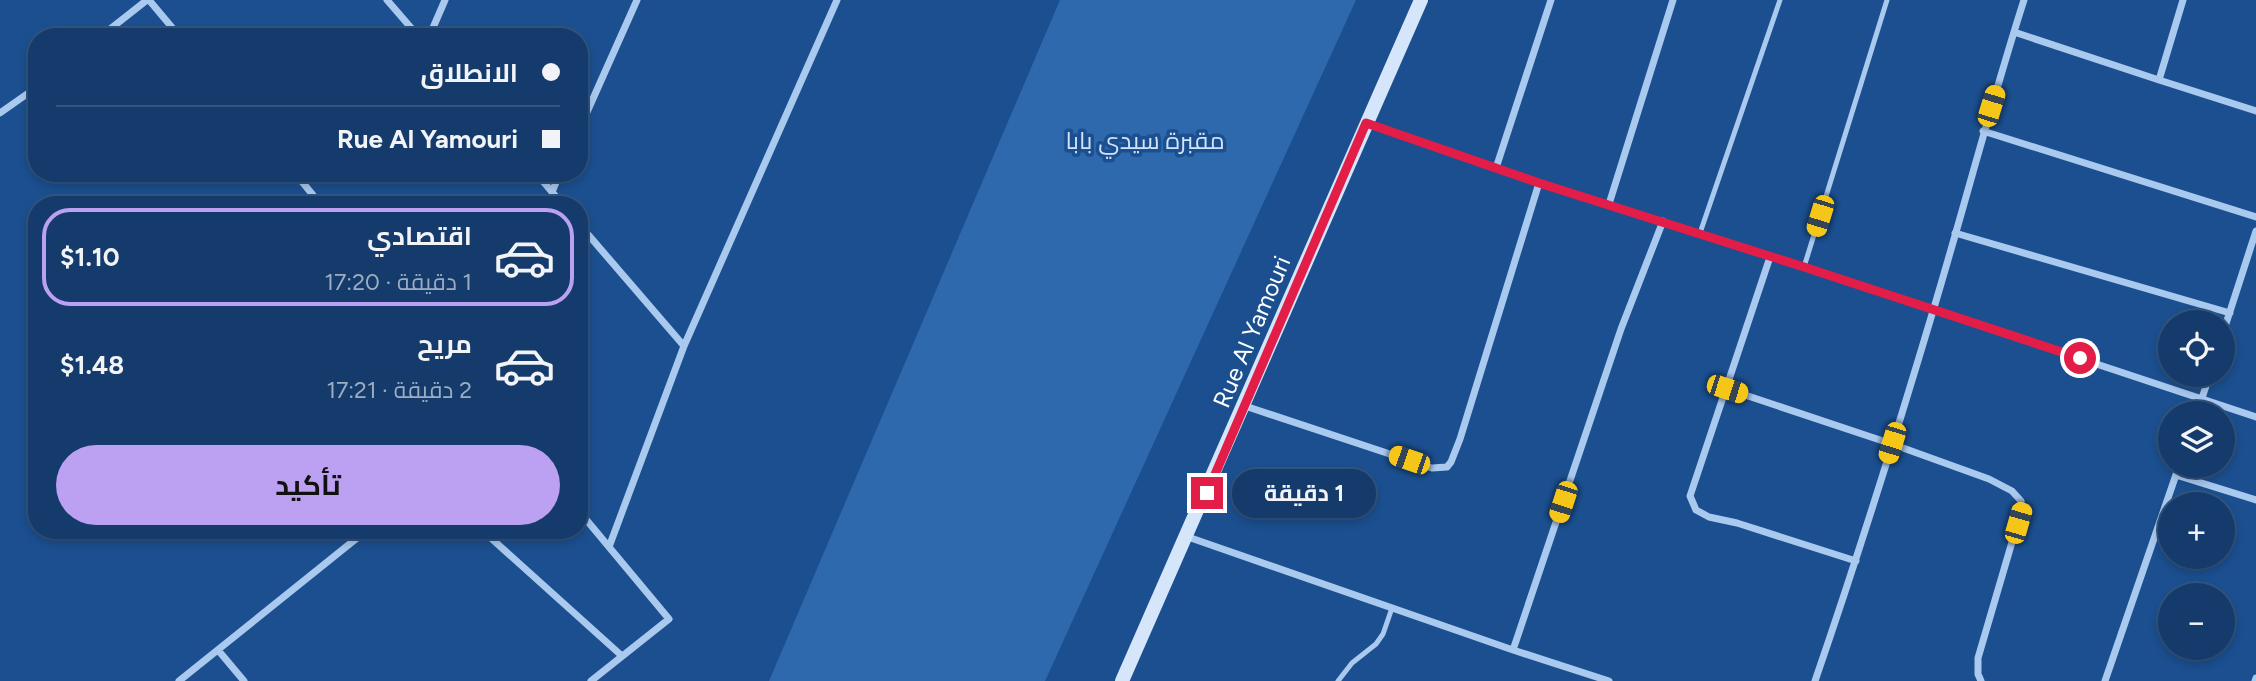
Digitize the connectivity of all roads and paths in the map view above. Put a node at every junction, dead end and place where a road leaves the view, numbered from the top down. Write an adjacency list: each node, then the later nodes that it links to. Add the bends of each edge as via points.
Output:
1 (148, 0): 13 (street); 14 (street)
2 (387, 0): 15 (street)
3 (445, 0): 16 (street)
4 (637, 0): 20 (street)
5 (837, 0): 45 (street)
6 (1421, 0): 23 (street, Rue Al Yamouri)
7 (1552, 0): 25 (street)
8 (1673, 0): 33 (street)
9 (1780, 0): 37 (lane)
10 (1887, 0): 41 (lane)
11 (2024, 0): 17 (street)
12 (2183, 0): 18 (street)
13 (112, 28)
14 (172, 28)
15 (411, 28)
16 (433, 28)
17 (2014, 32): 18 (street); 24 (street)
18 (2159, 80): 21 (street)
19 (28, 93): 22 (street)
20 (588, 110)
21 (2256, 111)
22 (0, 113)
23 (1366, 123): 25 (street); 49 (street, Rue Al Yamouri)
24 (1983, 131): 34 (street); 38 (street)
25 (1496, 168): 29 (street)
26 (302, 182): 31 (street)
27 (544, 182): 30 (street)
28 (556, 182): 30 (street)
29 (1539, 183): 33 (street); 49 (street, via 1460,439 1447,467 1432,468)
30 (552, 192): 32 (street)
31 (314, 196)
32 (555, 196)
33 (1609, 204): 35 (street)
34 (2256, 217)
35 (1663, 221): 37 (street); 63 (street, via 1621,329)
36 (2256, 231): 44 (street)
37 (1700, 233): 40 (street)
38 (1955, 233): 42 (street); 43 (street)
39 (588, 234): 45 (street)
40 (1770, 257): 41 (street); 47 (street)
41 (1804, 267): 42 (street)
42 (1934, 309): 48 (street); 51 (street)
43 (2220, 310)
44 (2231, 310)
45 (684, 346): 59 (street)
46 (2206, 387): 48 (street)
47 (1727, 389): 51 (street); 60 (street, via 1690,496 1696,510)
48 (2202, 399): 50 (street)
49 (1245, 406): 56 (street, Rue Al Yamouri)
50 (2256, 417)
51 (1892, 443): 60 (street); 72 (street, via 1989,479 2021,501 1978,658)
52 (2175, 478): 73 (street)
53 (2186, 478): 54 (street)
54 (2256, 500)
55 (588, 522): 59 (street)
56 (1188, 537): 61 (street); 68 (street, Rue Al Yamouri)
57 (356, 539): 62 (street)
58 (492, 539): 64 (street)
59 (609, 547): 64 (street, via 669,619)
60 (1856, 561): 71 (street)
61 (1391, 608): 63 (street); 69 (lane, via 1376,645)
62 (218, 650): 65 (street); 66 (street)
63 (1513, 650): 70 (street)
64 (622, 656): 67 (street)
65 (179, 681)
66 (244, 681)
67 (590, 681)
68 (1122, 681)
69 (1338, 681)
70 (1609, 681)
71 (1815, 681)
72 (1980, 681)
73 (2105, 681)

